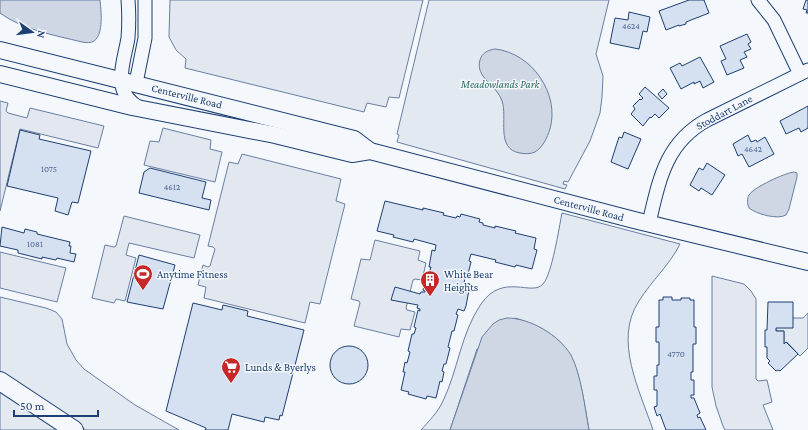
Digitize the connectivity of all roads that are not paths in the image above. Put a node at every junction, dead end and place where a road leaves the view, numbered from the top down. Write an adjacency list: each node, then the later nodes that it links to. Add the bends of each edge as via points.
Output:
1 (128, 0): 7 (street)
2 (145, 0): 7 (street, via 145,38)
3 (758, 0): 5 (street, via 774,20)
4 (0, 50): 7 (main road, Centerville Road)
5 (804, 72): 10 (street, Stoddart Lane, via 707,120 685,136 663,169)
6 (0, 74): 8 (main road, Centerville Road)
7 (128, 81): 8 (street, via 122,86 127,98); 9 (main road, Centerville Road, via 354,139)
8 (145, 110): 9 (main road, Centerville Road, via 275,135 352,154)
9 (370, 151): 10 (main road, Centerville Road)
10 (649, 223): 11 (main road, Centerville Road)
11 (808, 262)
12 (0, 381): 13 (highway)
13 (74, 430)

